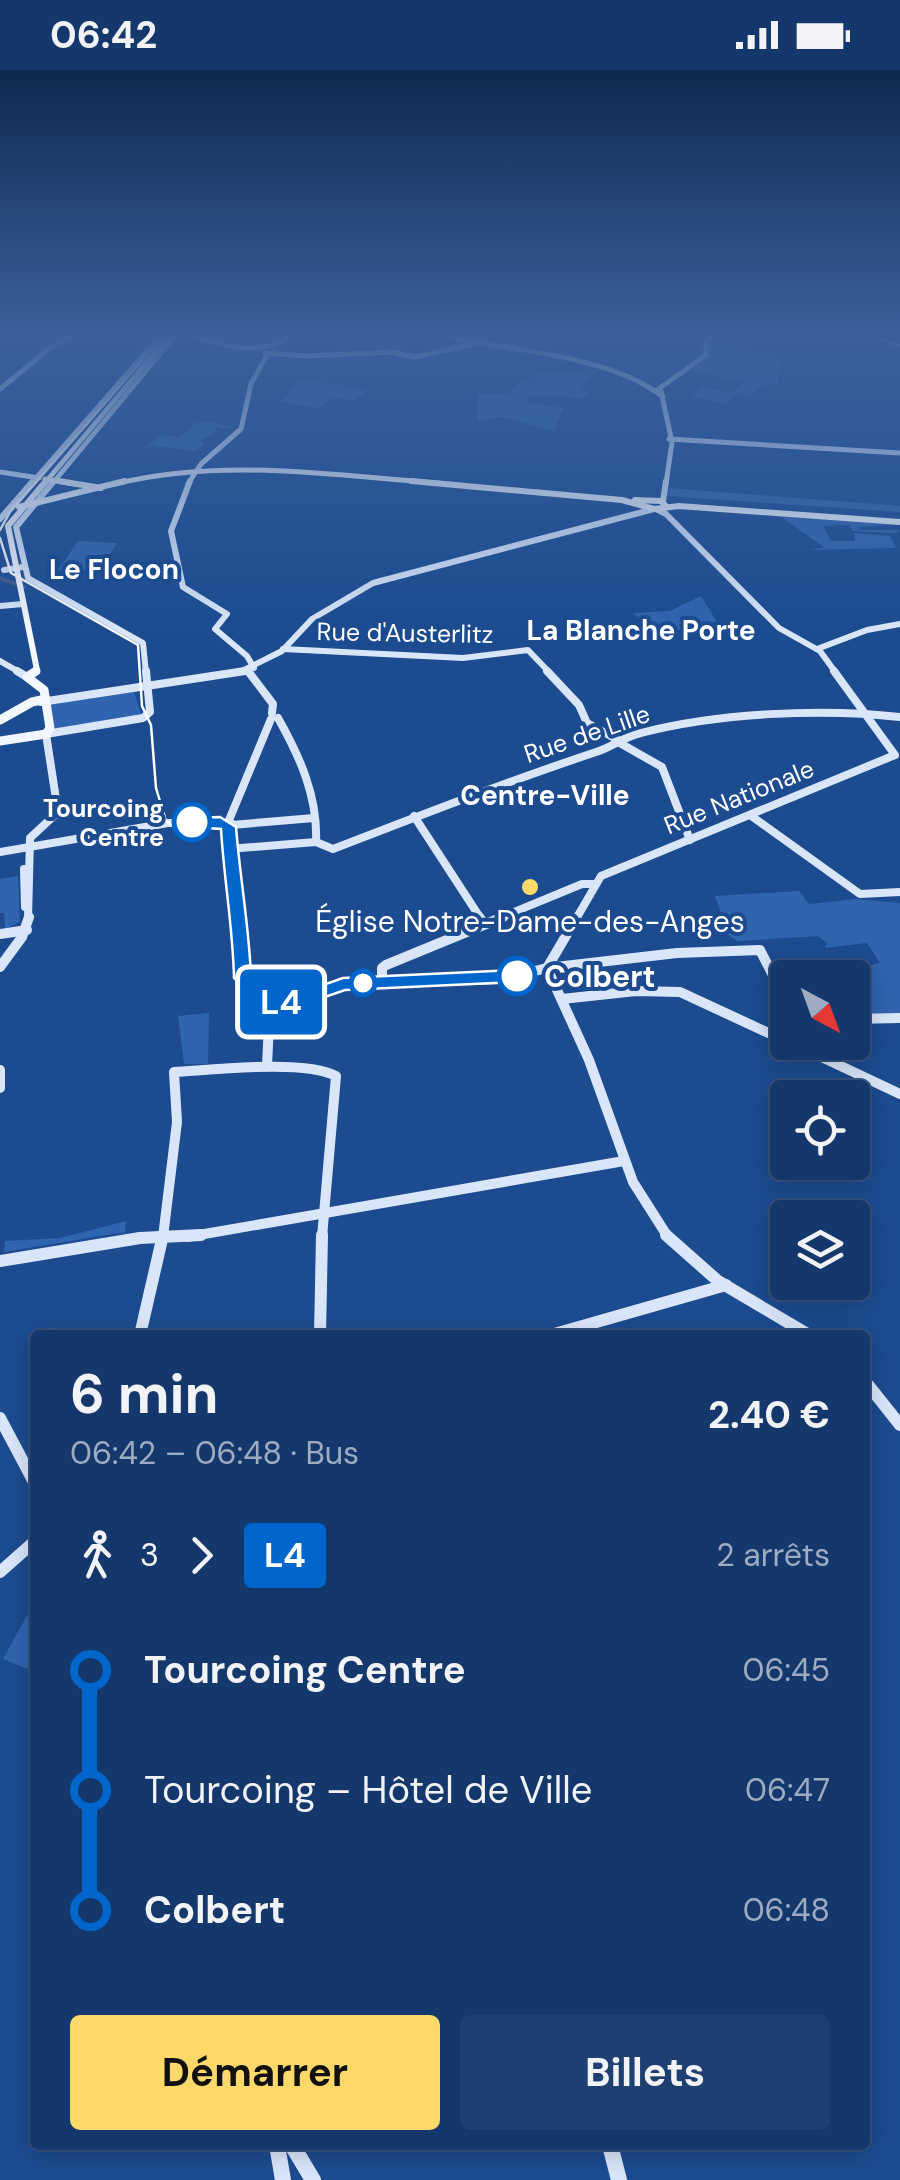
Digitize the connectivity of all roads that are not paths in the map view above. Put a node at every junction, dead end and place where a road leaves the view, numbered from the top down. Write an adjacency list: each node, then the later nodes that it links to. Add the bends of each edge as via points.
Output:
1 (83, 434): 8 (main road)
2 (234, 434): 6 (main road)
3 (670, 434): 4 (main road)
4 (671, 438): 5 (main road); 10 (main road)
5 (900, 454)
6 (199, 467): 9 (main road); 12 (main road, via 339,474); 12 (main road, via 388,476); 22 (main road, via 171,534 184,587 227,616 215,627 247,656)
7 (0, 472): 8 (main road)
8 (44, 479): 9 (main road); 11 (main road); 13 (main road)
9 (104, 489): 11 (main road)
10 (665, 504): 12 (main road); 12 (main road); 14 (main road); 20 (main road, via 779,628)
11 (24, 506): 15 (main road); 15 (main road, via 4,530)
12 (649, 506): 19 (main road, via 381,580 314,618)
13 (0, 520)
14 (900, 521)
15 (13, 575): 16 (main road); 24 (main road, via 141,641)
16 (21, 604): 17 (main road); 23 (main road, via 34,670)
17 (0, 606)
18 (900, 624): 20 (main road)
19 (282, 649): 22 (main road); 34 (main road, Rue d'Austerlitz, via 463,658 528,650 579,705 588,725)
20 (817, 649): 26 (main road)
21 (0, 664): 23 (main road)
22 (250, 669): 24 (main road); 28 (main road)
23 (23, 678): 25 (main road)
24 (147, 686): 25 (main road); 32 (main road, via 145,718)
25 (44, 700): 30 (main road); 32 (main road); 32 (main road)
26 (865, 713): 27 (main road, Rue de Lille); 31 (main road); 34 (main road, Rue de Lille, via 730,717)
27 (880, 715): 29 (main road, Rue de Lille); 31 (main road)
28 (275, 716): 37 (main road, via 303,768); 38 (main road)
29 (900, 717)
30 (0, 720)
31 (874, 725): 35 (main road, Rue Nationale, via 895,755)
32 (50, 732): 33 (main road); 42 (main road, via 54,811 24,836)
33 (0, 741)
34 (620, 741): 36 (main road, Rue de Lille); 39 (main road, via 662,767)
35 (750, 815): 39 (main road, Rue Nationale); 45 (main road, via 866,896)
36 (412, 816): 40 (main road, Rue de Lille, via 333,849); 46 (main road)
37 (314, 818): 38 (main road); 40 (main road)
38 (227, 823): 41 (main road); 42 (main road, via 170,823)
39 (690, 840): 44 (main road, Rue Nationale)
40 (316, 842): 41 (main road)
41 (232, 848): 55 (main road, via 245,984)
42 (27, 849): 43 (main road); 47 (main road)
43 (0, 853)
44 (597, 881): 46 (main road, Rue Nationale); 52 (main road)
45 (900, 892)
46 (482, 925): 53 (main road, Rue Nationale, via 383,966)
47 (23, 930): 48 (main road); 49 (main road); 51 (main road)
48 (0, 934)
49 (0, 959)
50 (770, 966): 52 (main road, via 760,950)
51 (0, 967)
52 (547, 968): 53 (main road, via 506,978); 54 (main road)
53 (382, 982): 55 (main road)
54 (562, 1000): 58 (main road, via 680,992); 64 (main road)
55 (270, 1002): 60 (main road)
56 (900, 1018): 57 (main road)
57 (870, 1019)
58 (770, 1034)
59 (827, 1060): 63 (main road)
60 (267, 1066): 65 (main road, via 334,1073); 66 (main road, via 174,1072 178,1122)
61 (0, 1070): 62 (main road)
62 (0, 1088)
63 (900, 1094)
64 (624, 1161): 65 (main road); 68 (main road, via 638,1196 668,1238)
65 (323, 1214): 66 (main road); 70 (main road)
66 (164, 1240): 67 (main road, via 140,1238); 69 (main road)
67 (0, 1262)
68 (726, 1284): 71 (main road); 72 (main road)
69 (141, 1330)
70 (320, 1330)
71 (568, 1330)
72 (801, 1330)
73 (870, 1387): 75 (main road)
74 (0, 1418): 76 (main road)
75 (900, 1425)
76 (30, 1475)
77 (30, 1545): 78 (main road)
78 (0, 1572)
79 (277, 2150): 83 (main road)
80 (295, 2150): 82 (main road)
81 (611, 2150): 84 (main road)
82 (311, 2176): 83 (main road, via 298,2168)
83 (284, 2180)
84 (619, 2180)

